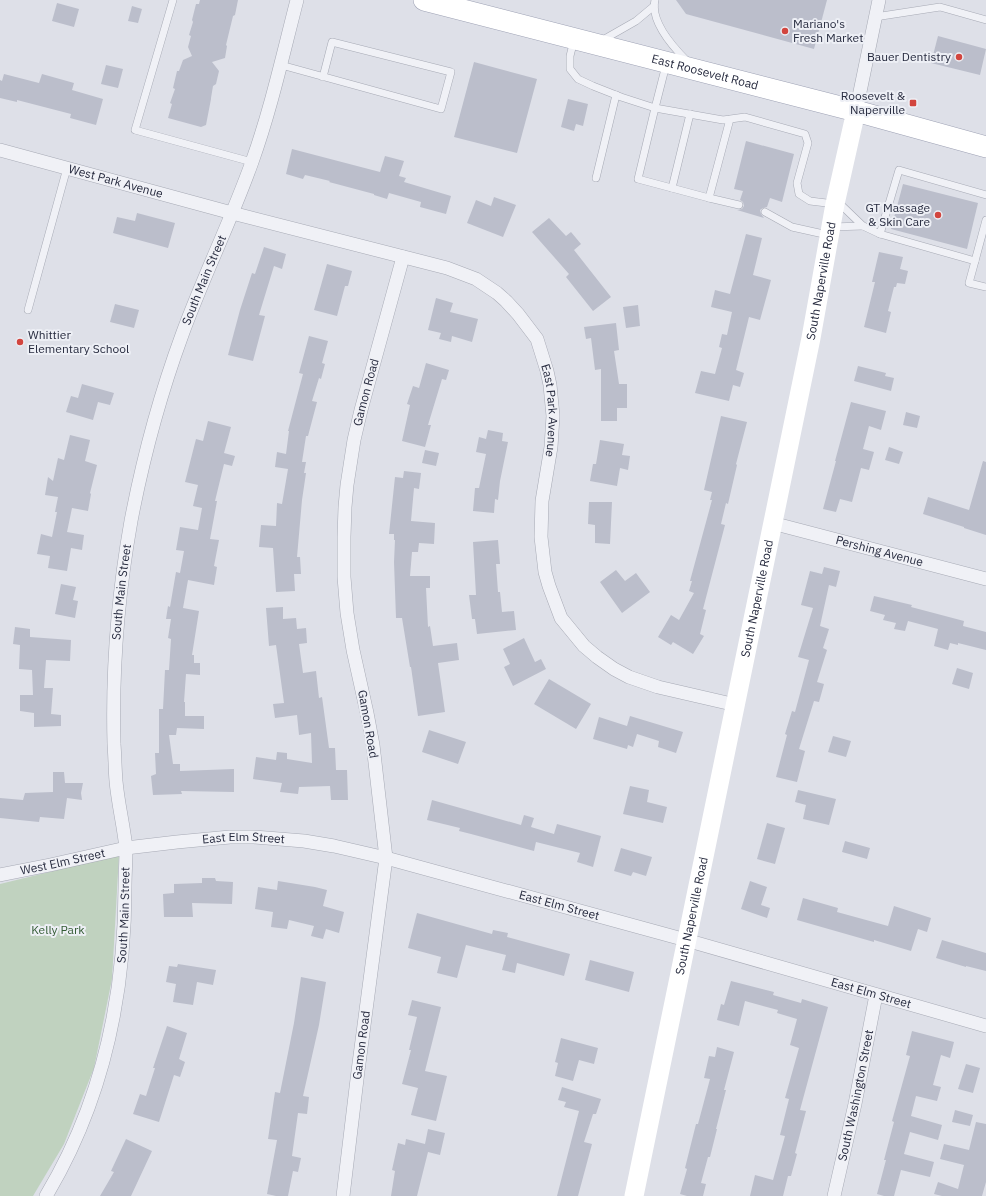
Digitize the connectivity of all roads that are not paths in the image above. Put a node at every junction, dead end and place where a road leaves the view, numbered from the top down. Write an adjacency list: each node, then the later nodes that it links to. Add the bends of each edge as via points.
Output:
1 (173, 0): 21 (lane, via 136,130)
2 (297, 0): 11 (street, South Main Street)
3 (424, 0): 8 (main road, East Roosevelt Road)
4 (879, 0): 6 (street, South Naperville Road)
5 (655, 3): 9 (lane, via 636,21); 12 (lane, via 656,15 664,33 673,47)
6 (875, 17): 7 (lane, via 940,7); 16 (street, South Naperville Road)
7 (986, 20)
8 (574, 39): 9 (main road, East Roosevelt Road); 14 (lane, via 570,69 578,79)
9 (595, 44): 10 (main road, East Roosevelt Road)
10 (666, 62): 12 (main road, East Roosevelt Road); 15 (lane)
11 (281, 65): 13 (lane); 21 (street, South Main Street)
12 (695, 70): 16 (main road, East Roosevelt Road)
13 (323, 77): 13 (lane, via 441,109 451,72 332,42)
14 (616, 95): 15 (lane); 23 (lane)
15 (655, 108): 17 (lane); 24 (lane, via 638,179)
16 (856, 111): 19 (main road, East Roosevelt Road); 27 (main road, South Naperville Road)
17 (690, 114): 18 (lane); 24 (lane)
18 (730, 119): 26 (lane); 27 (lane, via 745,117 805,134 808,143 798,183 800,194 810,201)
19 (986, 146)
20 (0, 150): 22 (street, West Park Avenue)
21 (252, 162): 30 (street, South Main Street)
22 (67, 168): 30 (street, West Park Avenue); 38 (lane)
23 (596, 178)
24 (672, 188): 26 (lane)
25 (986, 195): 34 (lane, via 899,170)
26 (709, 198): 28 (lane)
27 (836, 202): 32 (lane); 33 (main road, South Naperville Road)
28 (739, 204)
29 (765, 212): 33 (lane, via 792,227)
30 (232, 213): 35 (street, East Park Avenue); 42 (street, South Main Street, via 178,344 157,409 132,519 118,621 114,707 116,781)
31 (986, 220): 36 (lane)
32 (863, 226): 33 (lane); 34 (lane)
33 (830, 231): 39 (main road, South Naperville Road)
34 (880, 234): 36 (lane)
35 (403, 257): 41 (street, East Park Avenue, via 447,268 476,279 506,301 537,339 550,385 552,416 551,447 542,502 542,548 545,572 561,618 584,646 629,677 658,687); 43 (street, Gamon Road, via 354,440 347,485 344,537 347,613 373,745)
36 (975, 261): 37 (lane, via 969,283)
37 (986, 288)
38 (28, 310)
39 (772, 523): 40 (street, Pershing Avenue); 41 (main road, South Naperville Road)
40 (986, 579)
41 (736, 704): 45 (main road, South Naperville Road)
42 (126, 848): 43 (street, East Elm Street, via 203,839 254,837 334,846); 44 (street, West Elm Street); 48 (street, South Main Street, via 125,922 113,1024 92,1098 70,1150)
43 (386, 858): 45 (street, East Elm Street); 49 (street, Gamon Road)
44 (0, 875)
45 (686, 940): 46 (street, East Elm Street); 50 (main road, South Naperville Road)
46 (876, 995): 47 (street, East Elm Street); 51 (street, South Washington Street)
47 (986, 1026)
48 (46, 1196)
49 (343, 1196)
50 (634, 1196)
51 (834, 1196)

